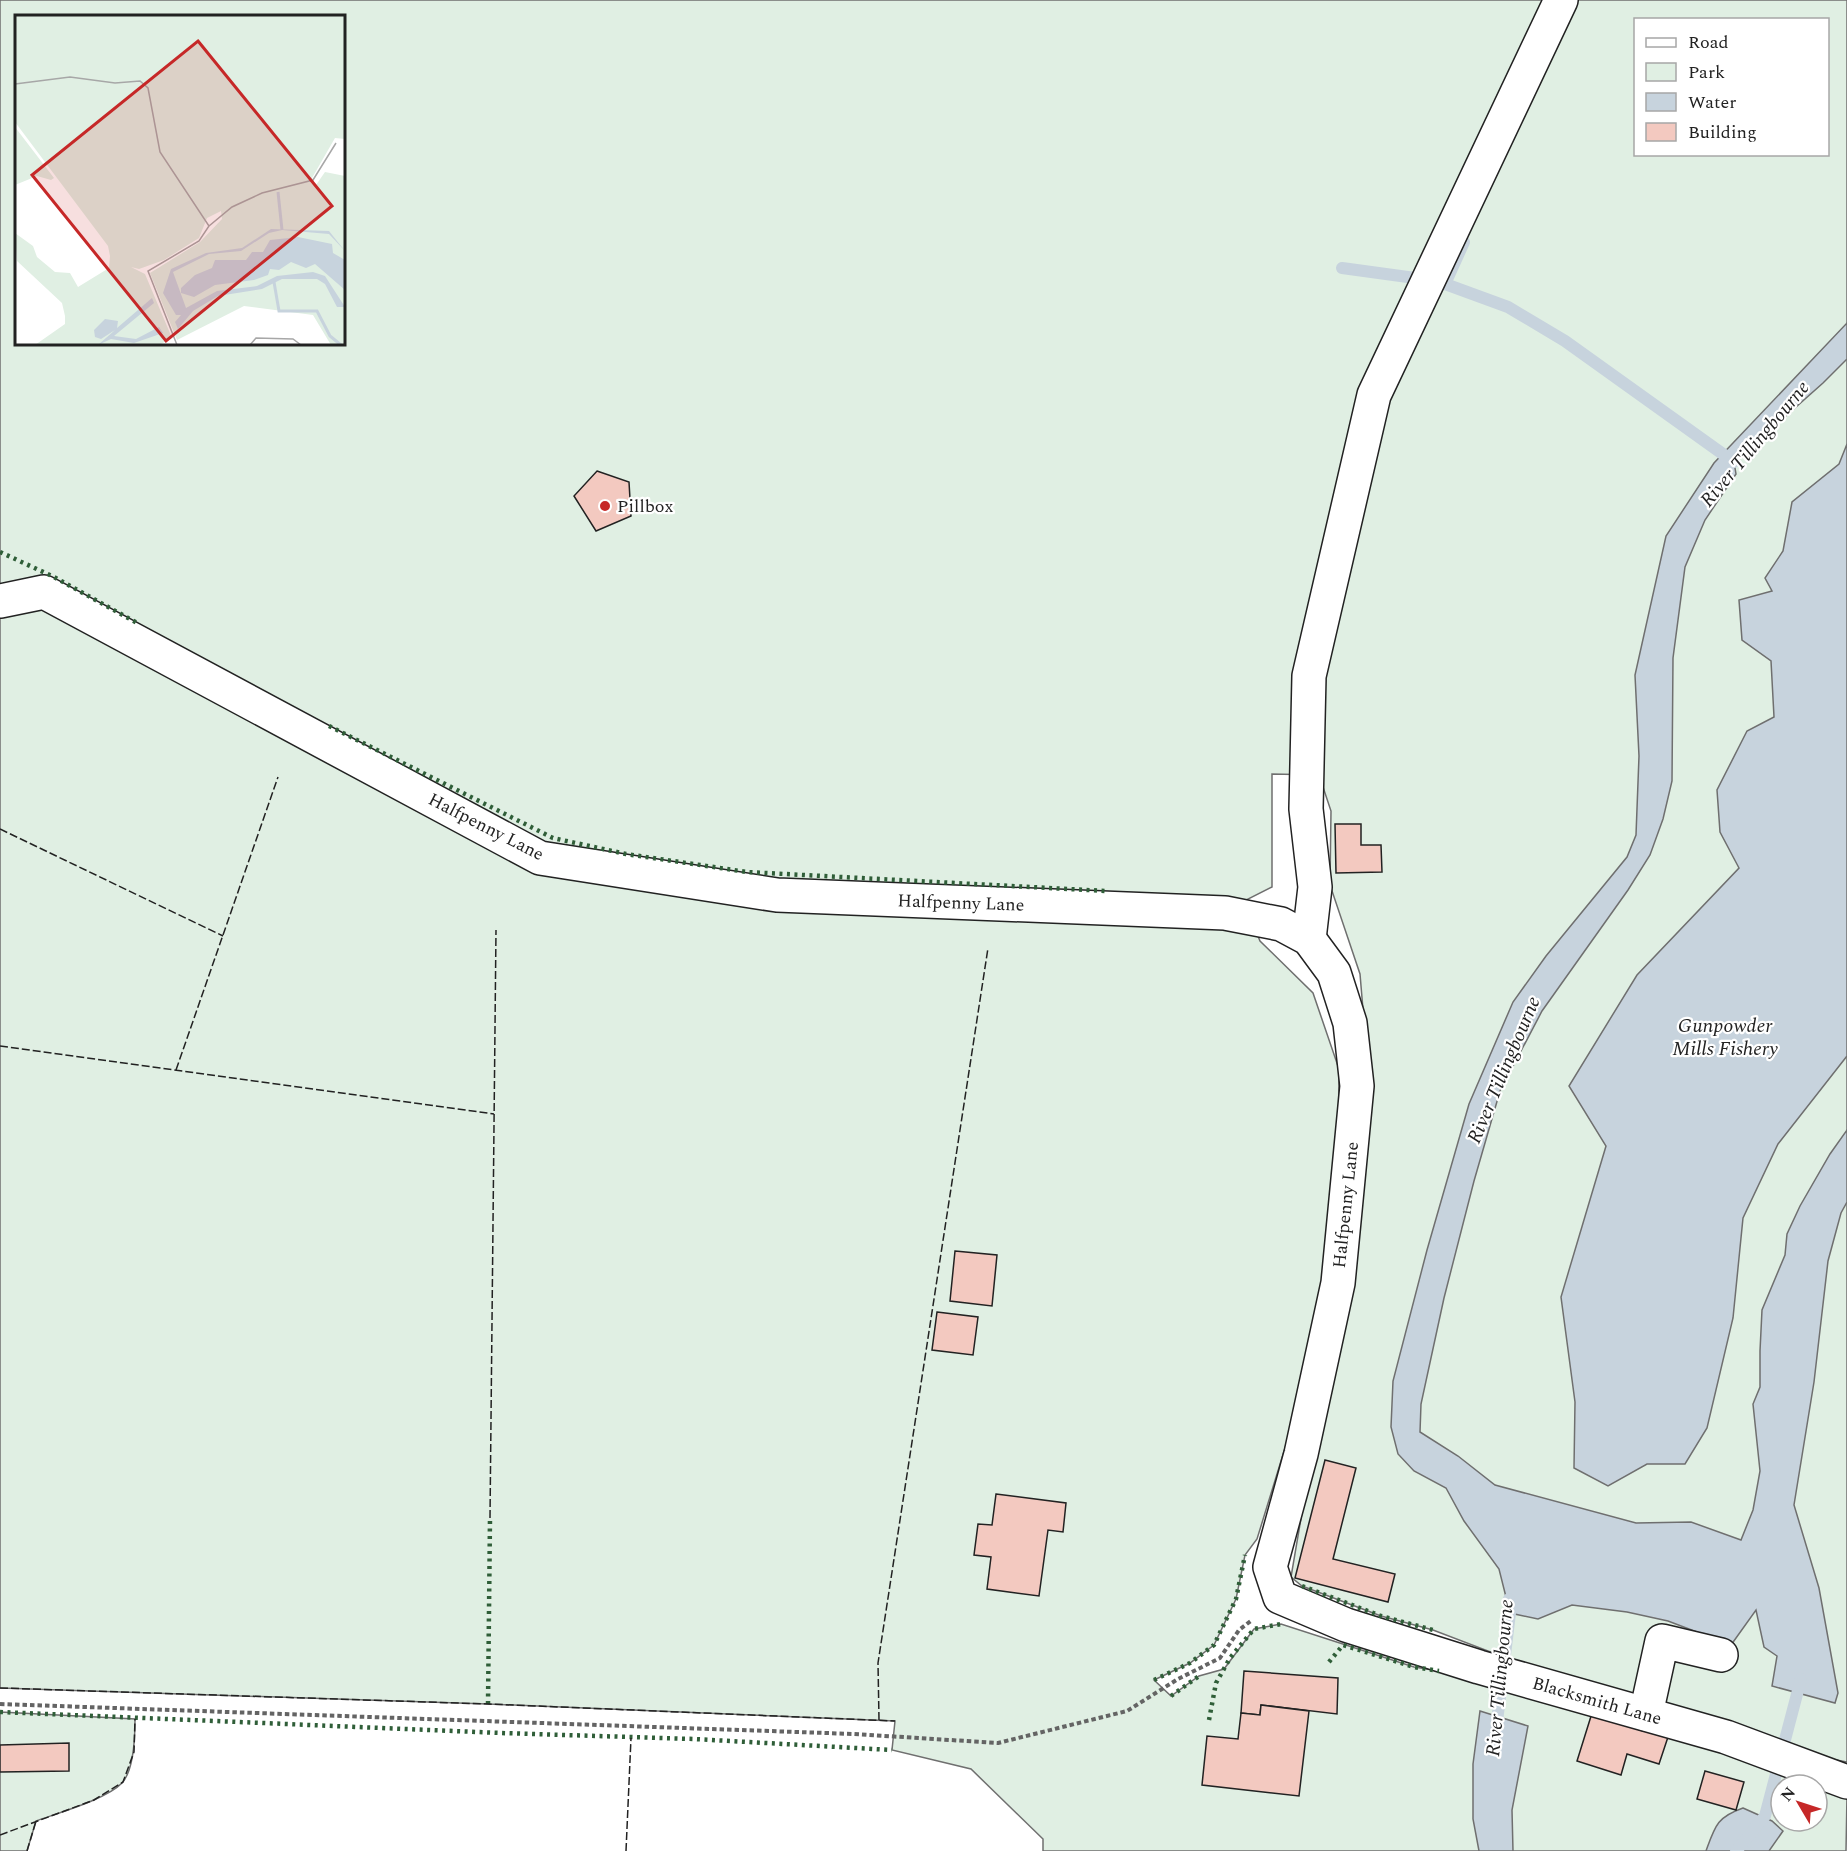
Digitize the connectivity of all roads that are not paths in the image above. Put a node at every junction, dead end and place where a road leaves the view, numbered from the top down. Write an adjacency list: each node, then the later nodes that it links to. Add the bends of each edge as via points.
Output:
1 (1562, 0): 3 (street, via 1374,395 1309,676 1306,809 1314,887)
2 (0, 601): 3 (street, Halfpenny Lane, via 44,592 540,858 777,895 1225,913 1281,924)
3 (1309, 939): 4 (street, Halfpenny Lane, via 1334,973 1350,1023 1358,1086 1338,1283 1301,1454 1270,1567)
4 (1280, 1597): 6 (street, Blacksmith Lane, via 1346,1625)
5 (1721, 1655): 6 (street, via 1662,1641)
6 (1646, 1714): 7 (street, Blacksmith Lane, via 1726,1737)
7 (1847, 1782)

